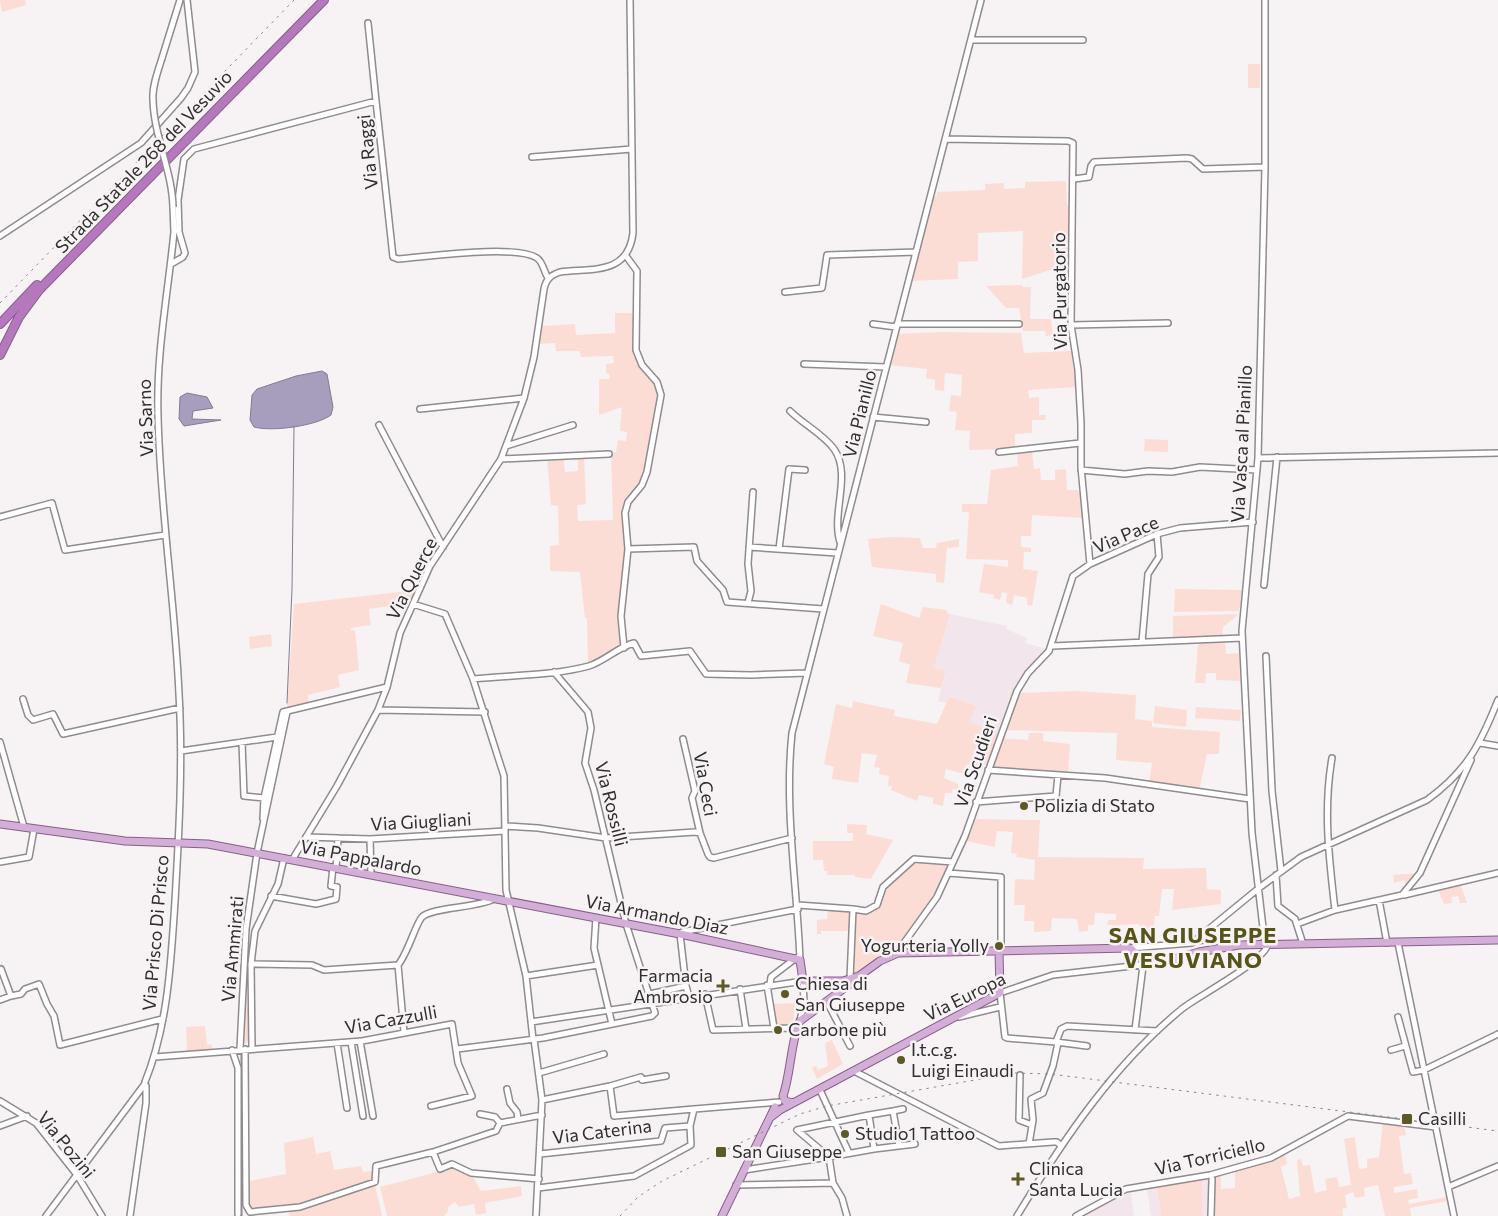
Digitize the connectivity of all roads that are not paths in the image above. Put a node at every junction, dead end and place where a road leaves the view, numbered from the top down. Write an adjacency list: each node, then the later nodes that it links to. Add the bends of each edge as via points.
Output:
1 (180, 0): 20 (street, Via Sarno, bridge, via 153,98 171,180 174,232)
2 (187, 0): 17 (street, via 195,72 181,98 141,143)
3 (324, 0): 29 (highway, Strada Statale 268 del Vesuvio, via 39,290 19,317)
4 (630, 0): 13 (street)
5 (982, 0): 9 (street, Via Pianillo)
6 (1265, 0): 15 (street, Via Vasca al Pianillo)
7 (316, 1): 24 (highway, Strada Statale 268 del Vesuvio)
8 (368, 23): 11 (street)
9 (971, 40): 10 (street); 12 (street, Via Pianillo)
10 (1083, 40)
11 (376, 101): 20 (street, Via Raggi, via 194,149 184,159 178,200 179,232 185,253 178,262); 21 (street, Via Raggi, via 393,257 478,252 529,255 540,261)
12 (946, 139): 16 (street, Via Purgatorio, via 1068,140 1074,147); 18 (street, Via Pianillo)
13 (632, 150): 14 (street); 19 (street, via 633,233)
14 (532, 157)
15 (1265, 167): 16 (street, via 1203,169 1187,158 1125,160 1094,162 1089,177); 46 (street, Via Vasca al Pianillo)
16 (1074, 179): 27 (street, Via Purgatorio)
17 (0, 236)
18 (916, 252): 22 (street, via 828,255 822,288); 28 (street, Via Pianillo)
19 (626, 256): 21 (street, via 618,264 560,272); 58 (street, via 637,271 636,350 642,364 657,382 661,395 648,472 624,513)
20 (171, 264): 53 (street, Via Sarno, via 157,379)
21 (548, 278): 32 (street, Via Querce)
22 (785, 292)
23 (1168, 323): 27 (street)
24 (0, 324)
25 (873, 324): 28 (street)
26 (1019, 324): 28 (street)
27 (1071, 325): 39 (street, Via Purgatorio, via 1078,370)
28 (897, 326): 31 (street, Via Pianillo)
29 (0, 355)
30 (804, 364): 31 (street)
31 (886, 367): 35 (street, Via Pianillo)
32 (524, 398): 33 (street); 40 (street, Via Querce)
33 (420, 409)
34 (790, 411): 55 (street, via 836,452 841,484 837,522)
35 (873, 417): 36 (street); 55 (street, Via Pianillo)
36 (926, 422)
37 (379, 425): 56 (street)
38 (573, 425): 40 (street)
39 (1080, 443): 41 (street); 48 (street, Via Purgatorio)
40 (506, 446): 45 (street, Via Querce)
41 (1000, 452)
42 (609, 454): 45 (street)
43 (1498, 454): 44 (street)
44 (1277, 457): 46 (street); 63 (street)
45 (501, 458): 56 (street, Via Querce)
46 (1258, 458): 49 (street, Via Vasca al Pianillo)
47 (805, 470): 59 (street, via 789,469)
48 (1081, 470): 49 (street, via 1125,474 1200,467); 61 (street, Via Purgatorio)
49 (1257, 470): 52 (street, Via Vasca al Pianillo)
50 (753, 492): 57 (street)
51 (0, 517): 53 (street, via 52,503 65,550)
52 (1253, 522): 54 (street, Via Pace, via 1180,528); 67 (street, Via Vasca al Pianillo)
53 (165, 534): 78 (street, Via Sarno)
54 (1157, 534): 61 (street, Via Pace); 68 (street, via 1159,557 1148,574)
55 (840, 542): 60 (street, Via Pianillo)
56 (443, 547): 65 (street, Via Querce, via 430,566)
57 (749, 547): 59 (street); 64 (street, via 751,592)
58 (628, 549): 64 (street, via 694,546 697,561 723,590 727,602); 70 (street, via 621,616)
59 (779, 549): 60 (street)
60 (837, 553): 66 (street, Via Pianillo)
61 (1090, 564): 62 (street, Via Pace)
62 (1072, 576): 69 (street, Via Scudieri)
63 (1264, 585)
64 (748, 603): 66 (street)
65 (413, 604): 74 (street, via 445,614); 75 (street, Via Querce, via 397,644)
66 (823, 609): 73 (street, Via Pianillo)
67 (1242, 638): 68 (street); 95 (street, Via Vasca al Pianillo)
68 (1142, 642): 69 (street)
69 (1052, 646): 92 (street, Via Scudieri, via 1016,691)
70 (624, 648): 72 (street, via 591,665); 73 (street, via 634,643 641,656 690,651 706,674)
71 (1266, 656): 116 (street, via 1272,791)
72 (554, 672): 74 (street); 105 (street, Via Rossilli, via 588,712 591,728 585,763)
73 (807, 672): 106 (street, Via Pianillo, via 793,726 790,754)
74 (473, 679): 81 (street)
75 (387, 687): 79 (street, Via Querce); 80 (street)
76 (23, 699): 78 (street, via 30,718 53,714 63,734)
77 (1498, 700): 87 (street)
78 (180, 708): 89 (street, Via Sarno)
79 (378, 710): 81 (street); 103 (street, Via Querce)
80 (287, 712): 82 (street); 83 (street, via 281,714)
81 (485, 712): 100 (street, via 504,776)
82 (282, 736): 83 (street); 97 (street)
83 (276, 737): 86 (street); 94 (street)
84 (683, 739): 102 (street, Via Ceci, via 696,791 692,798)
85 (0, 742): 99 (street)
86 (242, 742): 89 (street); 94 (street, via 244,796)
87 (1480, 743): 88 (street); 90 (street)
88 (1498, 746)
89 (181, 751): 108 (street, Via Sarno)
90 (1472, 756): 109 (street, via 1444,787 1427,800); 122 (street, via 1420,873)
91 (1332, 758): 109 (street, via 1326,791)
92 (988, 770): 93 (street); 96 (street, Via Scudieri)
93 (1058, 775): 95 (street, via 1105,778); 96 (street, via 1056,796)
94 (264, 798): 97 (street)
95 (1250, 799): 121 (street, Via Vasca al Pianillo)
96 (976, 802): 114 (street, Via Scudieri)
97 (264, 820): 110 (street, Via Ammirati)
98 (0, 824): 99 (main road, Via Pappalardo)
99 (24, 827): 101 (main road, Via Pappalardo)
100 (506, 828): 105 (street, Via Giugliani, via 538,828); 107 (street, Via Giugliani); 126 (street)
101 (34, 829): 108 (main road, Via Pappalardo, via 125,841); 113 (street, via 29,857)
102 (700, 834): 105 (street, Via Giugliani); 106 (street, via 708,854 714,858)
103 (306, 837): 104 (street, Via Giugliani); 112 (street, Via Querce)
104 (338, 838): 107 (street, Via Giugliani); 115 (street)
105 (606, 838): 131 (street, Via Rossilli)
106 (792, 838): 127 (street, Via Pianillo)
107 (370, 839): 119 (street)
108 (179, 842): 110 (main road, Via Pappalardo); 173 (street, Via Prisco Di Prisco, via 172,952)
109 (1328, 846): 116 (street, via 1301,857); 129 (street)
110 (257, 852): 111 (main road, Via Pappalardo); 133 (street, Via Ammirati)
111 (284, 858): 112 (main road, Via Pappalardo); 123 (street, Via Ammirati, via 278,884)
112 (292, 860): 115 (main road, Via Pappalardo)
113 (0, 862)
114 (953, 862): 117 (street, Via Scudieri); 128 (street, via 914,859 882,888 876,905 866,911)
115 (335, 868): 119 (main road, Via Pappalardo); 123 (street, Via Ammirati, via 331,886 337,887 336,899 319,904)
116 (1281, 871): 120 (street)
117 (948, 873): 144 (street, via 1001,877); 145 (street, Via Scudieri, via 937,897)
118 (1498, 873): 122 (street)
119 (371, 875): 124 (main road, Via Pappalardo)
120 (1276, 876): 121 (street); 132 (street, via 1278,906)
121 (1259, 888): 135 (street, Via Vasca al Pianillo); 138 (street)
122 (1402, 895): 125 (street)
123 (271, 896): 134 (street, Via Ammirati)
124 (494, 898): 126 (main road, Via Pappalardo); 148 (street, via 420,918 406,955)
125 (1379, 900): 129 (street); 139 (street)
126 (508, 901): 130 (main road, Via Armando Diaz); 152 (street)
127 (798, 907): 128 (street); 136 (street); 146 (street, Via Pianillo)
128 (853, 909): 154 (street)
129 (1335, 910): 132 (street)
130 (596, 918): 131 (main road, Via Armando Diaz); 149 (street, via 593,941)
131 (626, 924): 136 (main road, Via Armando Diaz); 162 (street, Via Rossilli)
132 (1297, 924): 141 (street)
133 (246, 929): 134 (street); 156 (street, Via Ammirati)
134 (255, 931): 147 (street, Via Ammirati)
135 (1265, 932): 138 (street); 142 (street, Via Vasca al Pianillo)
136 (680, 934): 146 (main road, Via Armando Diaz); 159 (street)
137 (1498, 940): 140 (main road)
138 (1196, 941): 143 (street)
139 (1387, 942): 140 (main road); 141 (main road)
140 (1398, 942): 199 (street)
141 (1304, 944): 142 (main road)
142 (1266, 945): 150 (main road, via 1226,947); 181 (street, via 1264,952 1243,969 1197,997)
143 (1130, 948): 144 (main road); 150 (main road)
144 (1000, 950): 145 (main road); 161 (main road)
145 (897, 954): 153 (main road, via 880,961)
146 (798, 959): 155 (main road); 158 (street, via 771,978)
147 (251, 964): 148 (street, via 312,965 324,970); 157 (street, Via Ammirati)
148 (398, 965): 182 (street)
149 (598, 965): 152 (street); 170 (street)
150 (1146, 965): 161 (street, Via Europa, via 1053,975); 180 (street)
151 (1, 968): 164 (street)
152 (526, 976): 175 (street)
153 (860, 976): 154 (main road); 168 (main road)
154 (850, 979): 155 (main road)
155 (802, 981): 158 (street); 174 (street, via 804,1002)
156 (242, 985): 157 (street); 193 (street, Via Ammirati)
157 (251, 985): 192 (street, Via Ammirati)
158 (769, 985): 160 (street); 177 (street)
159 (686, 986): 162 (street); 165 (street)
160 (740, 989): 163 (street); 179 (street)
161 (1000, 993): 169 (street); 172 (main road, Via Europa)
162 (650, 994): 167 (street, Via Rossilli)
163 (706, 994): 165 (street); 179 (street, via 713,1030)
164 (10, 996): 166 (street); 173 (street, Via Prisco Di Prisco, via 39,984 54,1016 60,1045)
165 (689, 997): 167 (street)
166 (0, 1000)
167 (652, 1002): 170 (street); 176 (street, via 655,1013 652,1016)
168 (827, 1002): 174 (main road); 189 (street)
169 (1000, 1007): 172 (street); 187 (street, via 1005,1036)
170 (608, 1009): 175 (street); 176 (street)
171 (1398, 1017): 191 (street)
172 (953, 1018): 200 (main road, Via Europa)
173 (162, 1019): 198 (street, Via Prisco Di Prisco)
174 (800, 1021): 178 (main road)
175 (531, 1022): 184 (street)
176 (612, 1024): 184 (street)
177 (774, 1028): 178 (street); 179 (street)
178 (796, 1028): 205 (main road)
179 (746, 1029)
180 (1134, 1030): 181 (street); 187 (street, via 1066,1026 1061,1029)
181 (1157, 1031): 234 (street, via 1112,1077)
182 (404, 1032): 185 (street, Via Cazzulli); 194 (street, Via Cazzulli, via 452,1024)
183 (1498, 1034): 199 (street)
184 (534, 1039): 194 (street); 201 (street)
185 (360, 1041): 186 (street, Via Cazzulli); 223 (street)
186 (351, 1042): 188 (street, Via Cazzulli); 222 (street)
187 (1057, 1042): 190 (street); 227 (street, via 1053,1066 1042,1093 1031,1099)
188 (337, 1043): 192 (street, Via Cazzulli); 214 (street)
189 (850, 1046)
190 (1087, 1046)
191 (1405, 1046): 196 (street); 199 (street, via 1412,1070)
192 (252, 1048): 193 (street, Via Cazzulli)
193 (242, 1049): 195 (street, Via Cazzulli); 236 (street, Via Ammirati, via 247,1210 254,1213 300,1207 375,1182 376,1166)
194 (457, 1049): 213 (street, via 458,1063 472,1096)
195 (232, 1050): 198 (street, Via Cazzulli); 249 (street, via 238,1068)
196 (1391, 1050)
197 (604, 1054): 201 (street)
198 (155, 1057): 204 (street, Via Prisco Di Prisco)
199 (1424, 1070): 230 (street)
200 (854, 1071): 208 (main road, Via Europa); 232 (street, via 999,1146)
201 (539, 1073): 209 (street)
202 (1020, 1075): 227 (street, via 1019,1120)
203 (666, 1076): 206 (street, via 642,1080 641,1076)
204 (145, 1084): 242 (street); 252 (street, via 146,1103)
205 (787, 1084): 211 (main road, via 783,1098); 212 (main road)
206 (610, 1086): 209 (street); 215 (street, via 614,1116)
207 (507, 1089): 224 (street)
208 (820, 1090): 211 (main road, Via Europa); 225 (street)
209 (542, 1100): 219 (street)
210 (0, 1101): 221 (street, Via Pozini)
211 (794, 1103): 212 (main road, Via Europa)
212 (776, 1104): 215 (street); 241 (main road)
213 (431, 1106)
214 (347, 1108)
215 (694, 1109): 229 (street)
216 (903, 1109): 217 (street)
217 (893, 1111): 220 (street); 233 (street)
218 (480, 1114): 226 (street, via 494,1118)
219 (542, 1115): 224 (street); 238 (street)
220 (869, 1115): 225 (street); 235 (street)
221 (27, 1116): 228 (street); 242 (street, Via Pozini)
222 (363, 1116)
223 (373, 1116)
224 (518, 1119): 226 (street)
225 (835, 1122): 237 (street); 239 (street, via 796,1130)
226 (500, 1124): 236 (street, via 496,1131)
227 (1032, 1125): 232 (street)
228 (0, 1126)
229 (690, 1126): 238 (street, Via Caterina, via 666,1128 661,1141); 248 (street, via 690,1147 640,1174)
230 (1436, 1127): 247 (street); 257 (street, Via Torriciello, via 1348,1116 1271,1158 1210,1175 1126,1189)
231 (915, 1144): 233 (street)
232 (1029, 1144): 234 (street, via 1057,1142)
233 (899, 1145): 235 (street)
234 (1061, 1146): 256 (street)
235 (874, 1149): 237 (street)
236 (433, 1152): 243 (street, via 440,1169 452,1164 472,1173)
237 (849, 1153): 239 (street)
238 (540, 1154): 243 (street)
239 (829, 1157): 241 (street); 245 (street)
240 (1498, 1166): 247 (street)
241 (744, 1170): 246 (main road)
242 (77, 1175): 250 (street); 251 (street, Via Pozini)
243 (539, 1179): 248 (street)
244 (1212, 1179): 258 (street, Via Torriciello)
245 (833, 1183): 246 (street); 255 (street)
246 (736, 1185): 254 (main road)
247 (1448, 1187): 259 (street)
248 (538, 1188): 253 (street)
249 (238, 1214)
250 (46, 1216)
251 (102, 1216)
252 (130, 1216)
253 (536, 1216)
254 (722, 1216)
255 (847, 1216)
256 (1017, 1216)
257 (1076, 1216)
258 (1211, 1216)
259 (1454, 1216)

